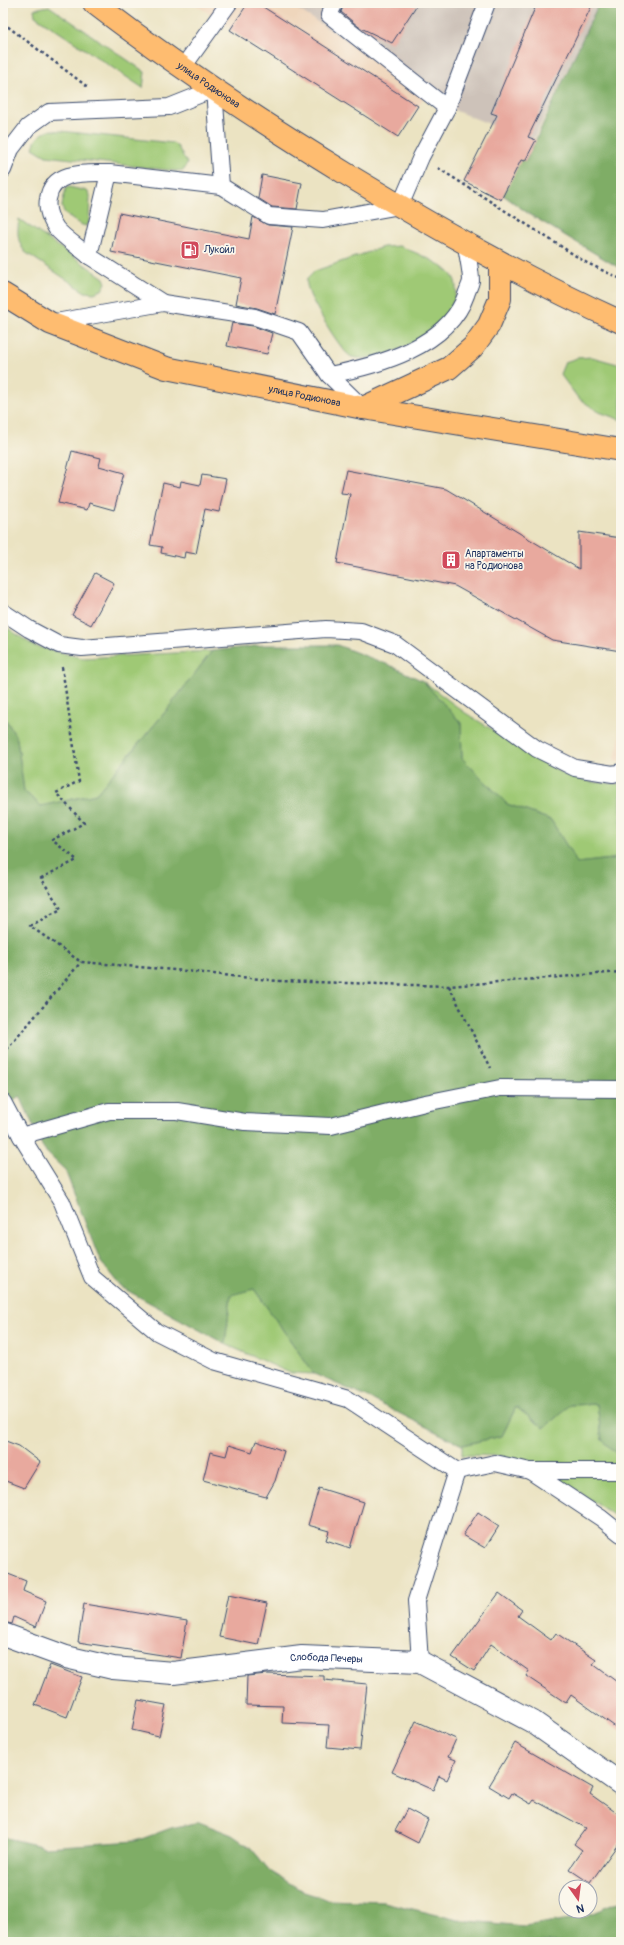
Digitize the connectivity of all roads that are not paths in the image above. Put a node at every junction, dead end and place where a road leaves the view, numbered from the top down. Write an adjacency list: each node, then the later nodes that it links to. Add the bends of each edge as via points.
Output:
1 (94, 3): 5 (main road, улица Родионова)
2 (229, 3): 5 (lane)
3 (335, 3): 7 (lane, via 329,15)
4 (487, 3): 7 (lane)
5 (183, 67): 6 (main road, улица Родионова)
6 (214, 89): 8 (lane, via 169,107 49,112 28,127 11,149); 10 (lane); 11 (main road, улица Родионова)
7 (447, 108): 11 (lane, via 421,157)
8 (3, 170)
9 (109, 173): 10 (lane); 13 (lane); 13 (lane, via 78,173 58,180 49,191 46,209 56,228)
10 (221, 186): 11 (lane, via 269,216 322,220)
11 (400, 206): 12 (main road, улица Родионова)
12 (466, 244): 14 (main road, улица Родионова); 19 (lane, via 471,282 461,309 442,332 405,353 365,369)
13 (89, 256): 16 (lane)
14 (500, 263): 17 (main road, улица Родионова); 20 (main road, via 500,299 489,325 473,347 449,368)
15 (3, 294): 18 (main road, улица Родионова)
16 (164, 303): 18 (lane); 19 (lane, via 254,317 299,332)
17 (621, 322)
18 (50, 323): 20 (main road, улица Родионова, via 166,368)
19 (329, 375): 20 (lane)
20 (363, 408): 21 (main road, улица Родионова)
21 (621, 450)
22 (3, 612): 23 (lane, via 59,645 82,648 326,629 361,631 395,644 536,749 575,768 613,774)
23 (621, 772)
24 (621, 1089): 26 (lane, via 500,1088 331,1126 245,1122 177,1111 109,1111)
25 (3, 1102): 26 (lane)
26 (21, 1136): 27 (lane, via 62,1202 92,1277 157,1332 214,1361 348,1399)
27 (457, 1471): 28 (lane, via 495,1463); 32 (lane, via 416,1601)
28 (530, 1471): 29 (lane); 30 (lane)
29 (621, 1471)
30 (621, 1534)
31 (3, 1634): 32 (street, Слобода Печеры, via 66,1656 113,1668 173,1673 302,1657)
32 (420, 1662): 33 (street, Слобода Печеры, via 533,1722)
33 (621, 1784)

